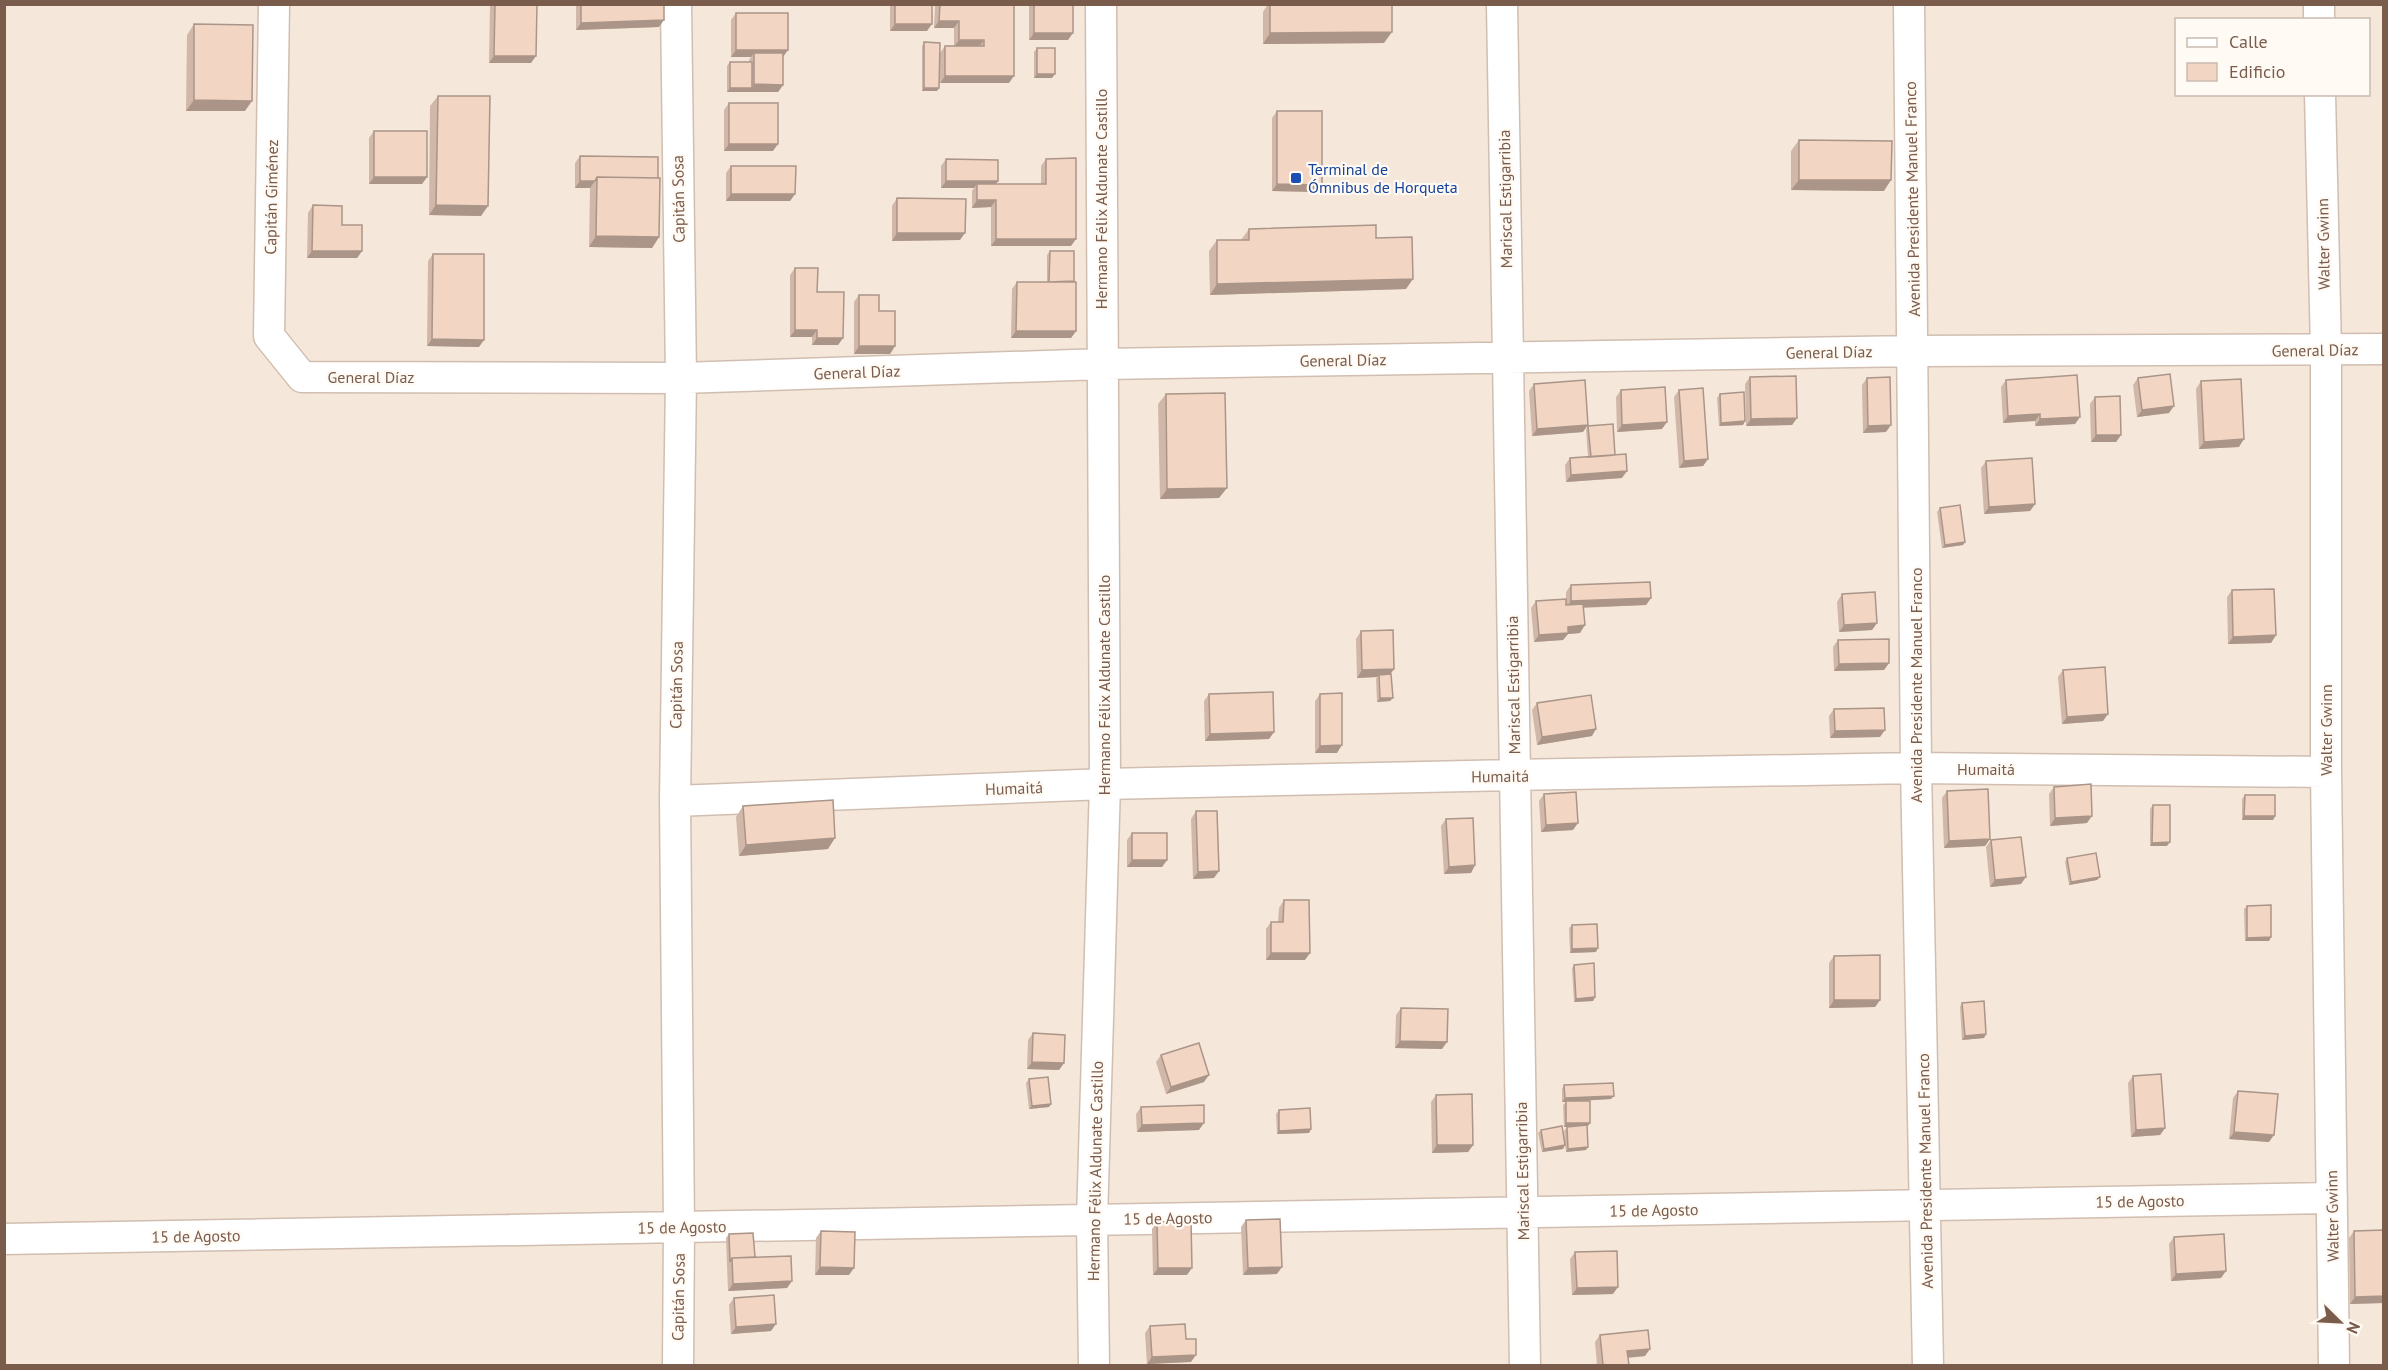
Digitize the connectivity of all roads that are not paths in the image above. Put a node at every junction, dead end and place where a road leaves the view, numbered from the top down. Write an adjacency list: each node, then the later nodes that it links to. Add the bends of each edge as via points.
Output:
1 (274, 4): 12 (street, Capitán Giménez, via 269,336)
2 (676, 4): 13 (street, Capitán Sosa)
3 (1101, 4): 11 (street, Hermano Félix Aldunate Castillo)
4 (1502, 4): 10 (street, Mariscal Estigarribia)
5 (1909, 4): 9 (street, Avenida Presidente Manuel Franco)
6 (2320, 96): 8 (street, Walter Gwinn)
7 (2384, 349): 8 (street, General Díaz)
8 (2325, 350): 9 (street, General Díaz); 15 (street, Walter Gwinn)
9 (1914, 351): 10 (street, General Díaz); 14 (street, Avenida Presidente Manuel Franco)
10 (1507, 357): 11 (street, General Díaz); 16 (street, Mariscal Estigarribia)
11 (1103, 364): 13 (street, General Díaz); 17 (street, Hermano Félix Aldunate Castillo)
12 (302, 377): 13 (street, General Díaz)
13 (681, 378): 18 (street, Capitán Sosa)
14 (1916, 768): 15 (street, Humaitá); 16 (street, Humaitá); 20 (street, Avenida Presidente Manuel Franco)
15 (2326, 772): 19 (street, Walter Gwinn)
16 (1514, 775): 17 (street, Humaitá); 21 (street, Mariscal Estigarribia)
17 (1105, 784): 18 (street, Humaitá); 22 (street, Hermano Félix Aldunate Castillo)
18 (675, 801): 23 (street, Capitán Sosa)
19 (2332, 1198): 20 (street, 15 de Agosto); 29 (street, Walter Gwinn)
20 (1926, 1205): 21 (street, 15 de Agosto); 28 (street, Avenida Presidente Manuel Franco)
21 (1523, 1212): 22 (street, 15 de Agosto); 27 (street, Mariscal Estigarribia)
22 (1092, 1220): 23 (street, 15 de Agosto); 26 (street, Hermano Félix Aldunate Castillo)
23 (679, 1227): 24 (street, 15 de Agosto); 25 (street, Capitán Sosa)
24 (4, 1239)
25 (678, 1365)
26 (1094, 1365)
27 (1525, 1365)
28 (1928, 1365)
29 (2334, 1365)

